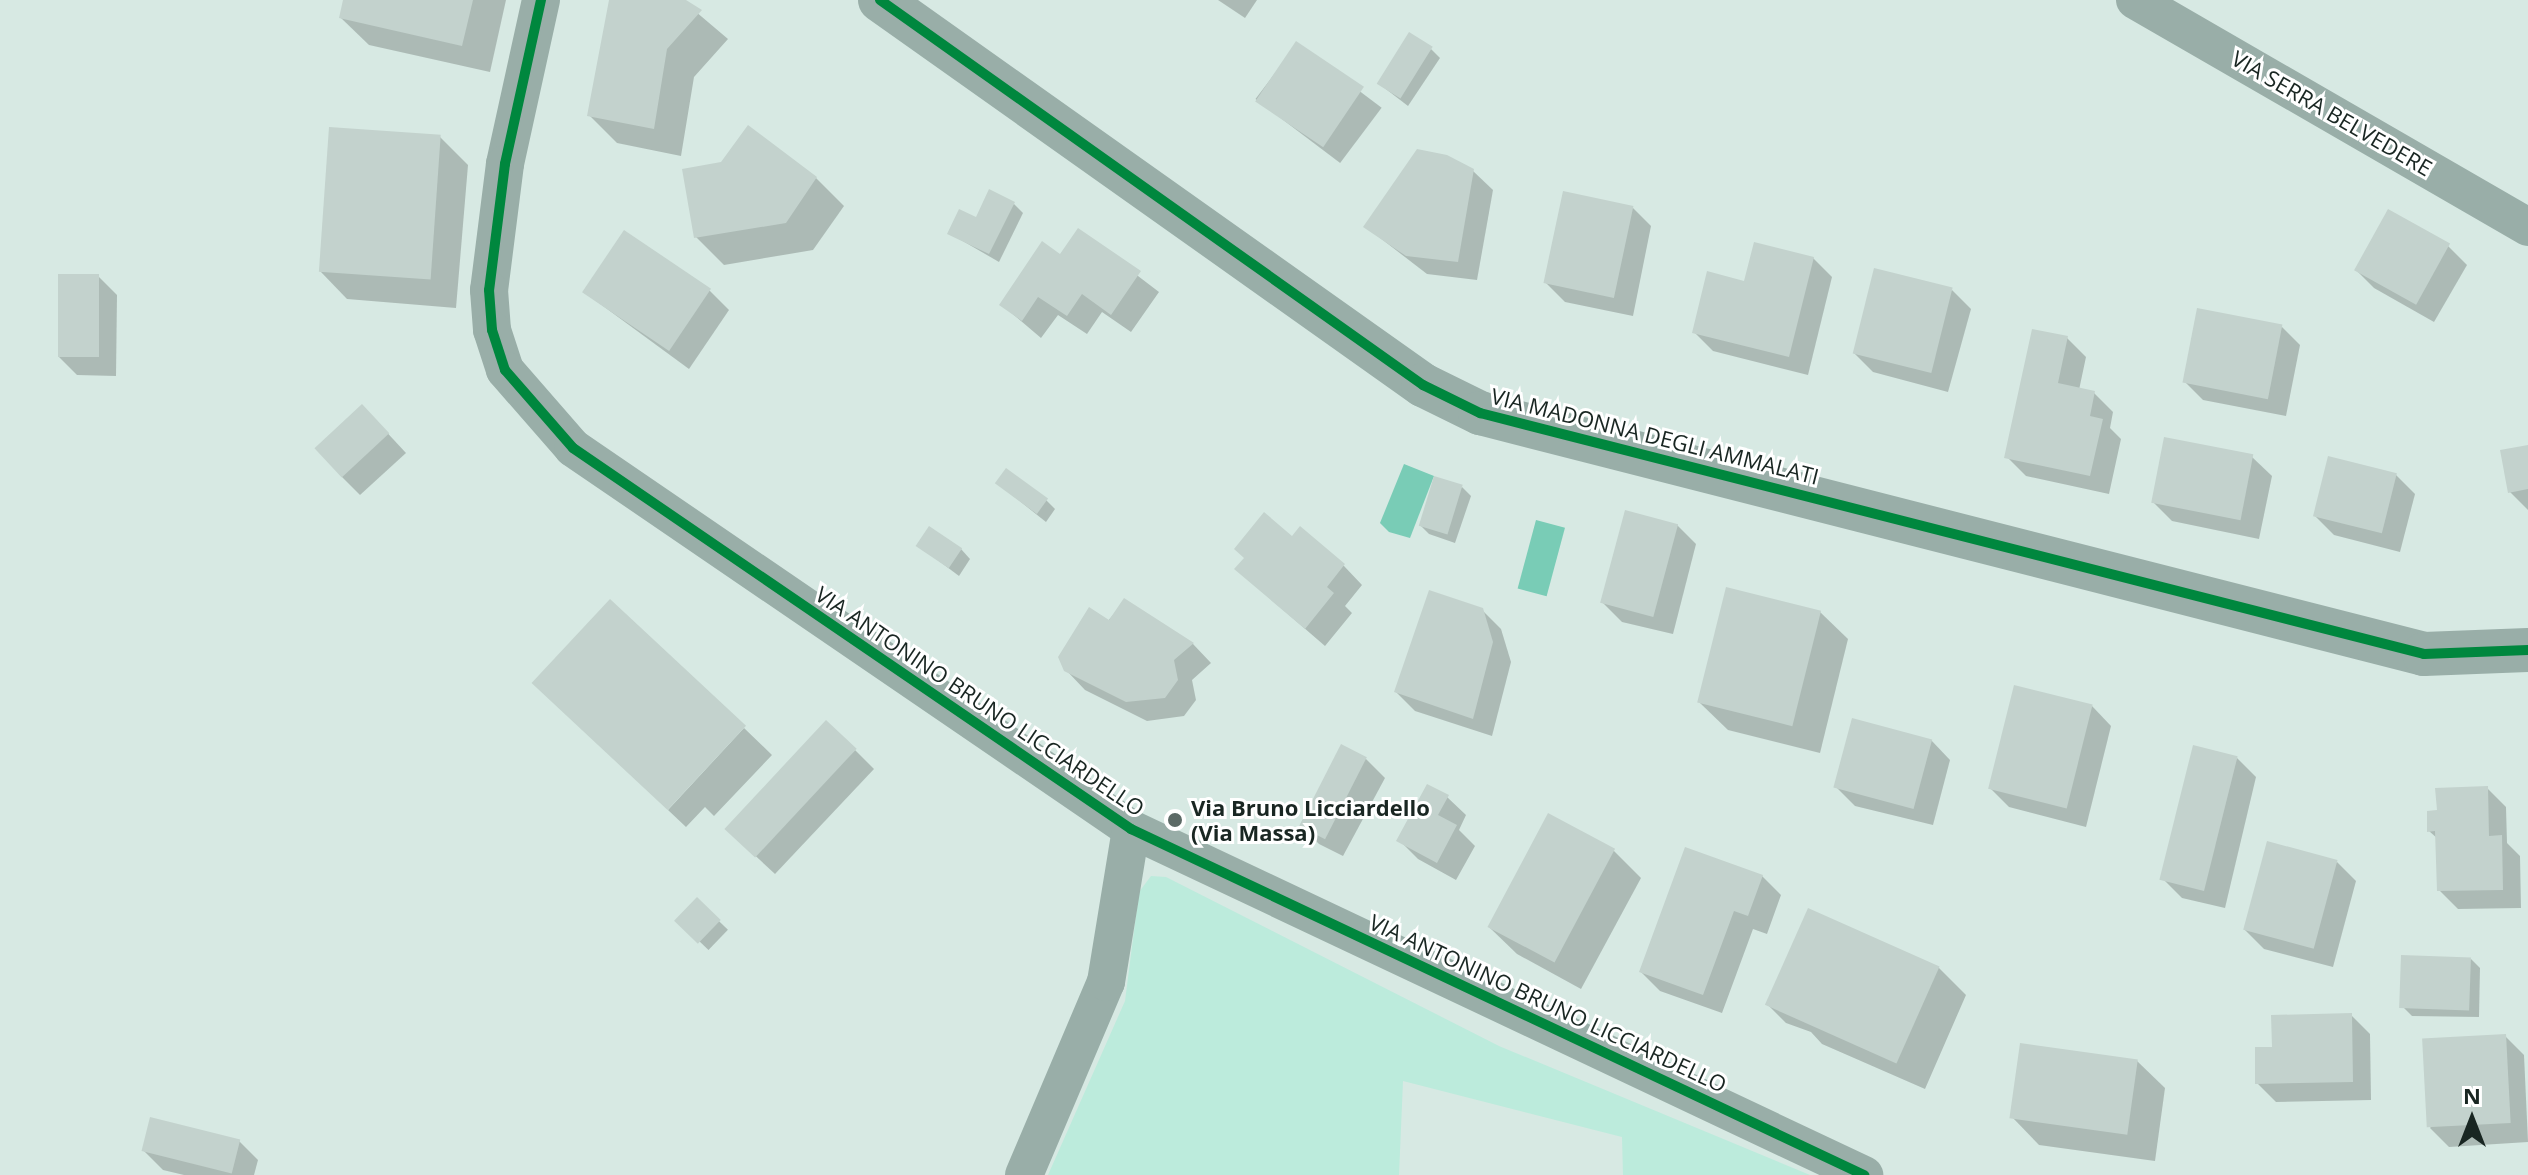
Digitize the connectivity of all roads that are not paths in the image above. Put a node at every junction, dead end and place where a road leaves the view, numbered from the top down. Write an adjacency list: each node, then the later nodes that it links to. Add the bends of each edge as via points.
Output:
1 (541, 0): 6 (street, VIA ANTONINO BRUNO LICCIARDELLO, via 505,164 489,290 492,330 505,370 573,448)
2 (880, 0): 5 (street, VIA MADONNA DEGLI AMMALATI, via 1423,385 1480,413 2424,654)
3 (2135, 0): 4 (street, VIA SERRA BELVEDERE)
4 (2528, 227)
5 (2528, 650)
6 (1131, 829): 7 (street, via 1106,982); 8 (street, VIA ANTONINO BRUNO LICCIARDELLO)
7 (1024, 1175)
8 (1864, 1175)

